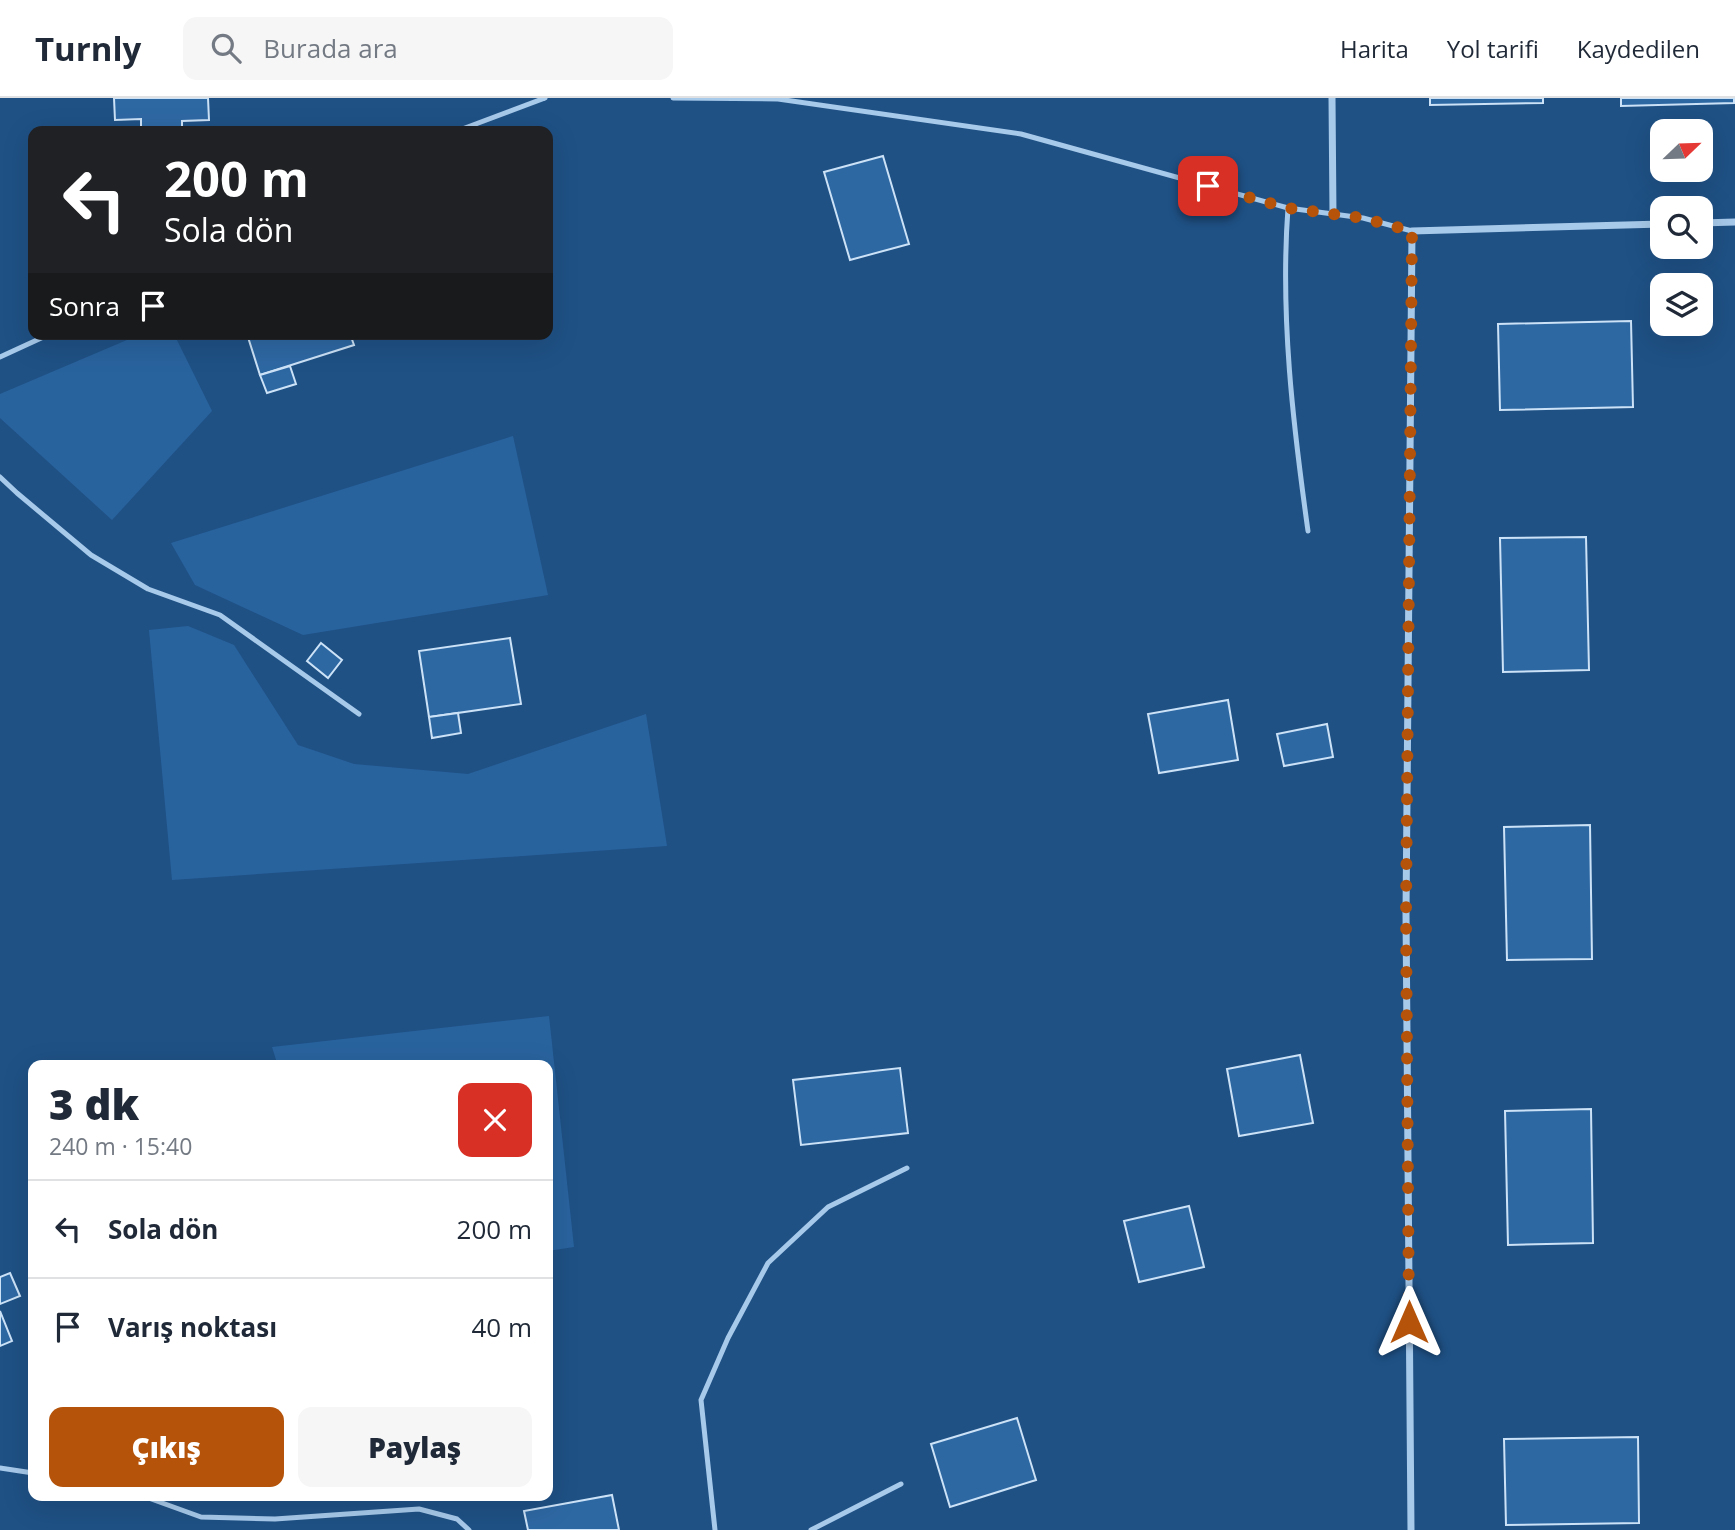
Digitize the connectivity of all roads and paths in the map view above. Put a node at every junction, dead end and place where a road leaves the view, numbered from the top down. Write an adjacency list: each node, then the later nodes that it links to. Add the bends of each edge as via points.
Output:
1 (545, 98): 4 (lane)
2 (673, 98): 5 (lane, via 778,99 1021,134)
3 (1332, 98): 6 (street)
4 (470, 126)
5 (1288, 208): 6 (lane); 14 (lane, via 1285,249 1292,421)
6 (1334, 215): 10 (lane)
7 (1735, 222): 8 (street)
8 (1713, 223)
9 (1650, 224): 10 (street)
10 (1412, 231): 24 (street, via 1406,899)
11 (37, 340): 12 (lane)
12 (0, 357)
13 (0, 477): 15 (lane, via 91,555 148,589 220,615)
14 (1308, 531)
15 (359, 713)
16 (907, 1168): 22 (lane, via 828,1208 768,1263 728,1338 701,1400)
17 (0, 1468): 18 (lane)
18 (28, 1472)
19 (901, 1484): 23 (lane)
20 (157, 1501): 21 (lane, via 201,1517 275,1519 419,1509 457,1519)
21 (468, 1530)
22 (715, 1530)
23 (811, 1530)
24 (1411, 1530)

